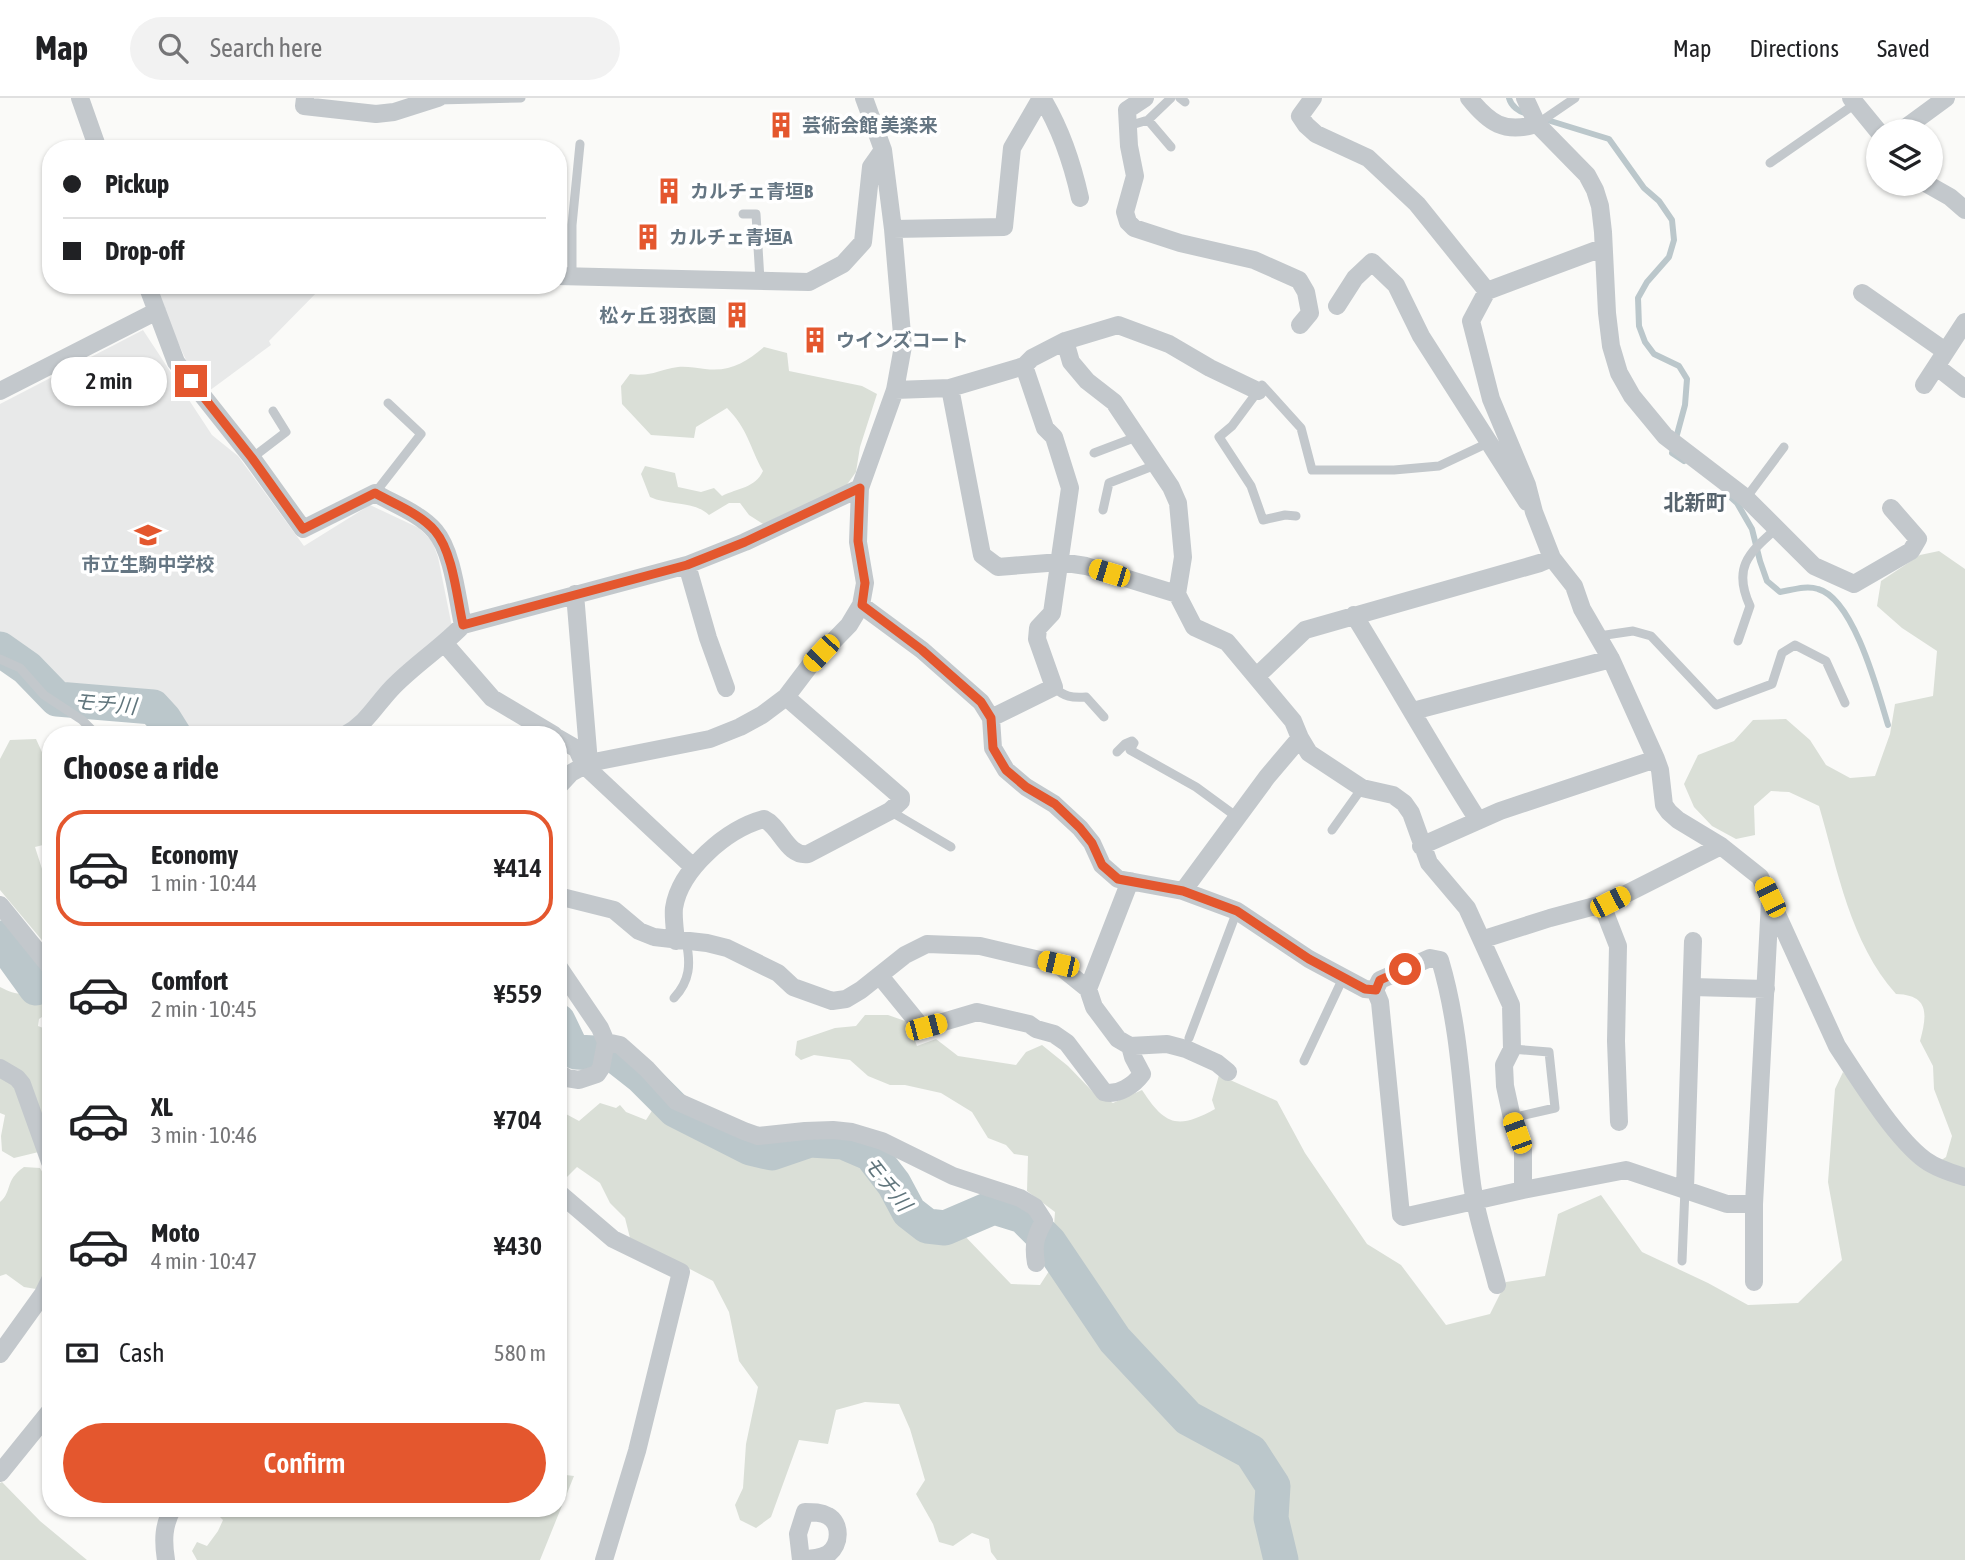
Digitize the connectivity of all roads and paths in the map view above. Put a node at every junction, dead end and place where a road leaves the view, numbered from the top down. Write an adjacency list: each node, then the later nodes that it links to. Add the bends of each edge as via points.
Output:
1 (80, 98): 20 (street)
2 (305, 98): 13 (street, via 304,106 376,114)
3 (521, 98): 13 (lane)
4 (864, 98): 23 (street)
5 (1041, 98): 26 (street, via 1056,121); 29 (street, via 1012,148 1004,227)
6 (1145, 98): 19 (street, via 1127,110)
7 (1171, 98): 17 (lane)
8 (1313, 98): 34 (street, via 1300,116 1306,125 1368,158 1417,204)
9 (1469, 98): 18 (street, via 1496,124 1510,129)
10 (1525, 98): 18 (street)
11 (1575, 98): 18 (lane)
12 (1946, 98): 16 (street)
13 (438, 99)
14 (1853, 101): 15 (street); 24 (lane)
15 (1868, 119)
16 (1917, 119)
17 (1148, 120): 19 (lane); 22 (lane)
18 (1537, 124): 30 (street, via 1591,182 1600,206)
19 (1128, 126): 40 (street, via 1135,176 1125,212 1128,222 1180,243 1254,260 1298,280 1310,313)
20 (95, 140)
21 (580, 144): 31 (lane)
22 (1171, 147)
23 (883, 150): 29 (street); 33 (street, via 871,167 863,242 843,264 809,282)
24 (1770, 163)
25 (1943, 193): 27 (street)
26 (1080, 198)
27 (1965, 210)
28 (743, 214): 33 (lane, via 756,214)
29 (893, 229): 48 (street, via 903,346)
30 (1602, 247): 34 (street); 60 (street, via 1611,346 1632,396 1665,436)
31 (567, 261)
32 (567, 276): 33 (street)
33 (760, 280)
34 (1487, 291): 63 (street, via 1471,327 1491,399)
35 (1862, 293): 42 (street)
36 (150, 294): 38 (street)
37 (1337, 306): 53 (street, via 1372,262 1396,285 1421,336)
38 (156, 311): 49 (street); 56 (street, via 176,362)
39 (1965, 322): 42 (street)
40 (1300, 325)
41 (1065, 341): 43 (street); 46 (street, via 1118,325); 52 (street, via 1071,362 1115,402)
42 (1941, 359): 44 (street); 47 (street)
43 (1024, 366): 45 (street); 67 (street, via 1070,488)
44 (1924, 385)
45 (950, 388): 48 (street); 67 (street, via 982,555 998,567)
46 (1260, 388): 53 (lane, via 1301,428 1312,470 1439,466); 64 (lane, via 1220,437 1251,486 1263,520)
47 (1965, 389)
48 (895, 390): 58 (street)
49 (0, 391)
50 (388, 403): 59 (lane, via 421,434)
51 (273, 411): 56 (lane, via 286,432)
52 (1139, 436): 55 (lane); 57 (street)
53 (1490, 442): 63 (street)
54 (1784, 447): 60 (lane)
55 (1094, 453)
56 (252, 458): 59 (street, via 303,529)
57 (1158, 464): 62 (lane, via 1109,483); 70 (street, via 1178,503 1183,557)
58 (860, 488): 68 (street); 71 (street)
59 (375, 493): 73 (street, via 435,530 448,556)
60 (1746, 498): 65 (street)
61 (1891, 508): 65 (street, via 1918,539 1911,551 1854,584 1814,566)
62 (1103, 510)
63 (1534, 512): 66 (street)
64 (1296, 516)
65 (1776, 529): 75 (lane, via 1746,561 1741,573 1750,606)
66 (1552, 558): 72 (street); 74 (street, via 1574,586 1582,610)
67 (1059, 562): 70 (street); 80 (street, via 1052,613 1038,628 1037,639)
68 (687, 565): 69 (street); 81 (street)
69 (575, 594): 73 (street); 94 (street)
70 (1177, 594): 79 (street, via 1194,627 1227,642)
71 (862, 605): 82 (street); 86 (street, via 932,659 981,702)
72 (1354, 615): 79 (street, via 1305,630); 84 (street)
73 (463, 625): 76 (street)
74 (1599, 636): 78 (street); 83 (lane, via 1633,631 1651,636 1716,705 1772,684 1783,653 1795,645 1826,661)
75 (1738, 641)
76 (445, 644): 88 (street, via 393,687); 89 (street, via 492,698)
77 (0, 659): 87 (lane, via 20,668 44,695)
78 (1611, 659): 84 (street); 93 (street)
79 (1258, 676): 90 (street, via 1293,721)
80 (1054, 687): 85 (lane, via 1063,695 1086,696); 86 (street)
81 (726, 688)
82 (786, 697): 94 (street, via 740,727 710,739); 97 (street, via 901,797)
83 (1845, 703)
84 (1413, 711): 99 (street)
85 (1104, 717)
86 (991, 718): 105 (street, via 993,748 1006,770 1055,804 1092,843 1102,865 1118,879)
87 (88, 726)
88 (361, 726)
89 (539, 726)
90 (1300, 738): 96 (street, via 1309,753); 98 (street)
91 (567, 743): 94 (street)
92 (1117, 752): 98 (lane, via 1132,741 1130,750 1196,787)
93 (1656, 759): 99 (street); 102 (street, via 1664,805 1678,820)
94 (587, 764): 95 (street); 104 (street)
95 (567, 777)
96 (1362, 788): 100 (lane); 101 (street, via 1393,795 1404,803)
97 (890, 811): 103 (lane); 104 (street, via 800,855 773,824 752,822 708,851)
98 (1237, 817): 106 (street)
99 (1478, 820): 101 (street)
100 (1332, 831)
101 (1421, 846): 112 (street)
102 (1721, 846): 107 (street, via 1760,877); 110 (street)
103 (951, 847)
104 (694, 867): 113 (street, via 674,908)
105 (1130, 881): 106 (street); 120 (street)
106 (1183, 891): 111 (street)
107 (1770, 897): 121 (street); 135 (street, via 1831,1034 1852,1069 1915,1152 1936,1167)
108 (567, 898): 113 (street, via 614,910 654,937)
109 (0, 905): 115 (street)
110 (1602, 905): 112 (street); 133 (street, via 1618,946)
111 (1237, 911): 117 (street); 124 (lane)
112 (1484, 939): 127 (street, via 1511,1005)
113 (681, 941): 116 (street, via 727,948 778,973 793,987 832,1001 846,999); 123 (lane, via 691,962 684,987)
114 (1693, 941): 119 (street)
115 (42, 957)
116 (880, 976): 120 (street, via 927,944 952,944 1058,964); 126 (street, via 926,1027 978,1012 1054,1034 1111,1094 1142,1074)
117 (1343, 978): 122 (street); 128 (lane)
118 (567, 979): 125 (street)
119 (1692, 987): 121 (street); 137 (street)
120 (1088, 989): 126 (street, via 1105,1023)
121 (1766, 989): 140 (street)
122 (1376, 990): 139 (street, via 1401,1215); 139 (street, via 1380,980 1430,958 1440,960 1457,1042)
123 (674, 998)
124 (1189, 1038)
125 (606, 1042): 131 (street, via 597,1074 579,1080); 142 (street, via 620,1045 676,1101 744,1131 758,1136 852,1132 882,1141 953,1176 1020,1198 1035,1207 1044,1221 1034,1239)
126 (1130, 1046): 130 (street, via 1167,1044 1186,1049)
127 (1511, 1049): 132 (street, via 1504,1065); 132 (lane, via 1549,1052 1555,1108)
128 (1304, 1061)
129 (0, 1068): 134 (street, via 22,1084)
130 (1228, 1072)
131 (567, 1078)
132 (1512, 1118): 136 (street, via 1523,1149)
133 (1619, 1122)
134 (42, 1138)
135 (1965, 1177)
136 (1523, 1189): 137 (street, via 1626,1170); 139 (street)
137 (1685, 1189): 140 (street, via 1727,1204); 141 (lane)
138 (567, 1200): 151 (street, via 613,1239 681,1272 637,1451)
139 (1476, 1202): 144 (street)
140 (1754, 1204): 143 (street)
141 (1682, 1261)
142 (1036, 1263)
143 (1754, 1282)
144 (1497, 1285)
145 (42, 1297): 146 (street)
146 (0, 1354)
147 (42, 1421): 148 (street)
148 (0, 1473)
149 (167, 1517): 150 (street, via 163,1543)
150 (166, 1560)
151 (604, 1560)

